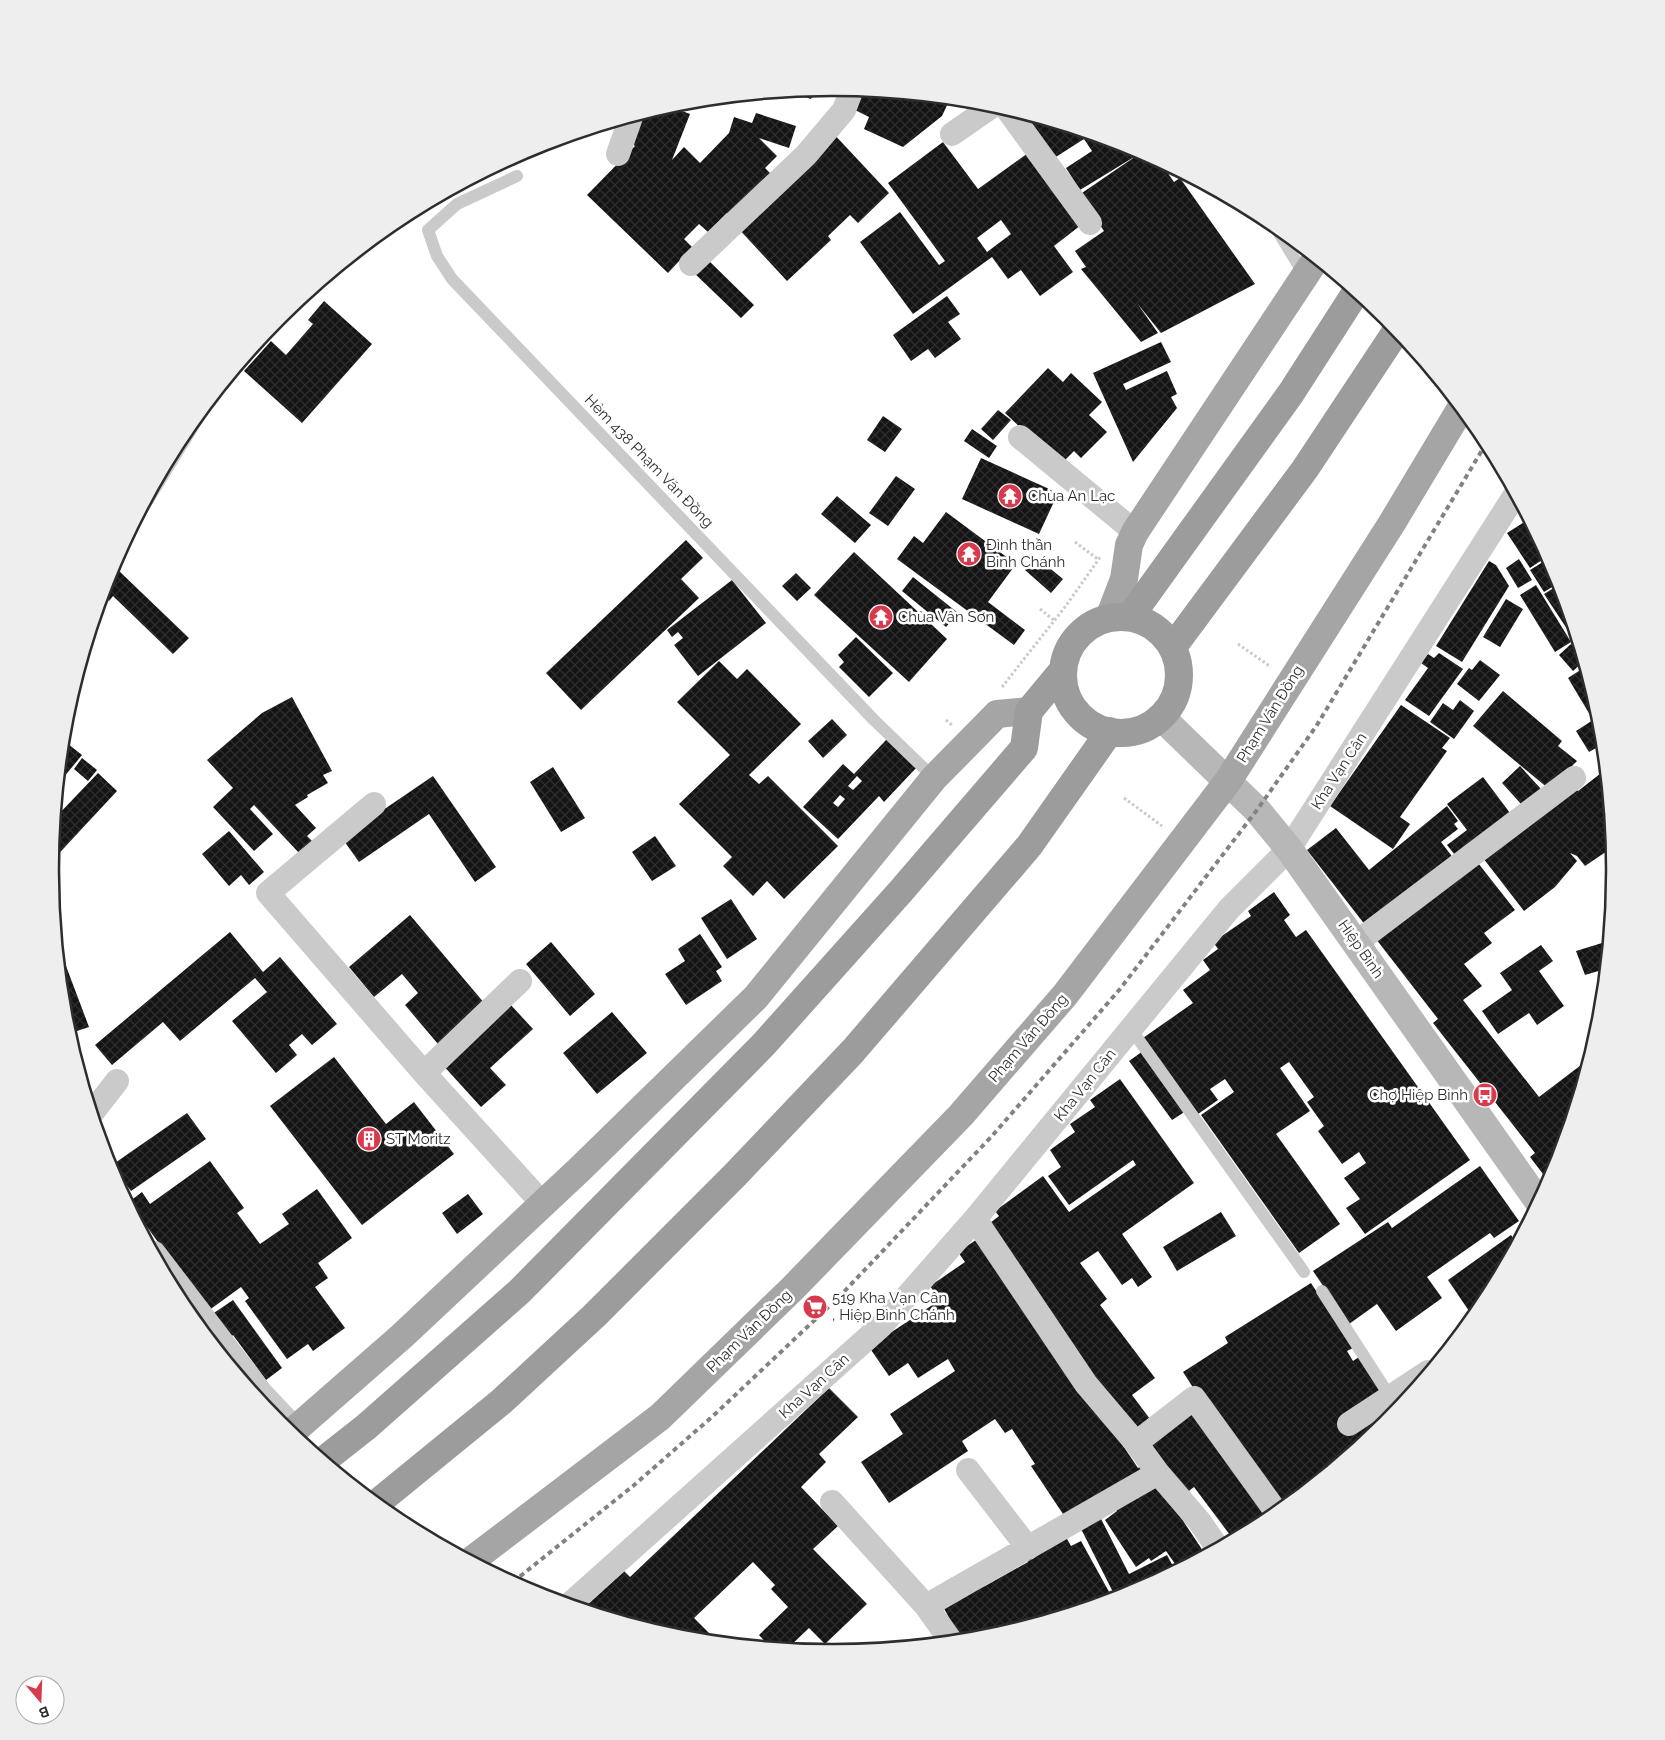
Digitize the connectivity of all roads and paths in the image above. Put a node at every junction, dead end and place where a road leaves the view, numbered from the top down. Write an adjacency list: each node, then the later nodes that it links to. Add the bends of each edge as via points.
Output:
1 (849, 97): 10 (street, via 844,110 806,155)
2 (985, 111): 5 (street)
3 (1014, 118): 8 (street)
4 (629, 124): 6 (street)
5 (952, 134)
6 (618, 154)
7 (517, 176): 29 (lane, Hẻm 438 Phạm Văn Đồng, via 457,204 428,230 437,256 452,279 867,713)
8 (1090, 223)
9 (1294, 249): 11 (lane)
10 (691, 264)
11 (1310, 268): 17 (main road)
12 (1353, 297): 19 (highway, via 1291,393)
13 (1393, 337): 22 (highway, via 1305,469)
14 (1457, 414): 31 (main road, Phạm Văn Đồng)
15 (1020, 437): 17 (street)
16 (1512, 500): 35 (street, Kha Vạn Cân)
17 (1129, 528): 19 (main road); 20 (path)
18 (1040, 609): 20 (path)
19 (1119, 618): 22 (highway, via 1148,623); 23 (highway, via 1091,625 1077,637 1065,658)
20 (1055, 621): 25 (path)
21 (1238, 644): 24 (path)
22 (1173, 647): 27 (highway, via 1179,662 1178,685 1171,704)
23 (1063, 670): 26 (highway); 28 (highway, via 1067,695 1077,713 1090,724)
24 (1275, 670)
25 (1001, 689)
26 (1029, 711): 29 (main road, via 996,714); 54 (highway, via 1024,748 764,1044 520,1291)
27 (1161, 717): 28 (highway, via 1133,733); 31 (main road, Hiệp Bình)
28 (1110, 732): 57 (highway, via 1029,846 853,1051 594,1316 502,1401)
29 (934, 778): 43 (main road, via 756,997)
30 (1574, 778): 36 (street)
31 (1228, 781): 35 (main road, Hiệp Bình); 62 (main road, Phạm Văn Đồng, via 1065,995 914,1164 660,1417)
32 (1124, 798): 34 (path)
33 (374, 804): 39 (street, via 268,893)
34 (1164, 828)
35 (1289, 849): 36 (main road, Hiệp Bình); 38 (street, Kha Vạn Cân, via 1229,909)
36 (1357, 942): 42 (main road, Hiệp Bình)
37 (520, 981): 39 (street)
38 (1131, 1029): 44 (street, Kha Vạn Cân); 45 (lane)
39 (424, 1073): 43 (street)
40 (117, 1080): 41 (street)
41 (96, 1107)
42 (1534, 1196)
43 (543, 1204): 52 (main road, via 402,1336)
44 (976, 1219): 53 (street, via 1086,1384); 63 (street, Kha Vạn Cân, via 881,1326)
45 (1304, 1272)
46 (1322, 1291): 49 (lane)
47 (188, 1299): 48 (street)
48 (221, 1343)
49 (1394, 1403)
50 (1392, 1404): 51 (street)
51 (1349, 1424)
52 (297, 1428)
53 (1136, 1443): 56 (street); 59 (street, via 1194,1398)
54 (328, 1457)
55 (968, 1470): 61 (street)
56 (1158, 1473): 60 (street); 61 (street)
57 (382, 1499)
58 (832, 1502): 64 (street)
59 (1272, 1506)
60 (1214, 1543)
61 (1028, 1548): 64 (street)
62 (476, 1557)
63 (575, 1600)
64 (926, 1606): 65 (street)
65 (947, 1635)

